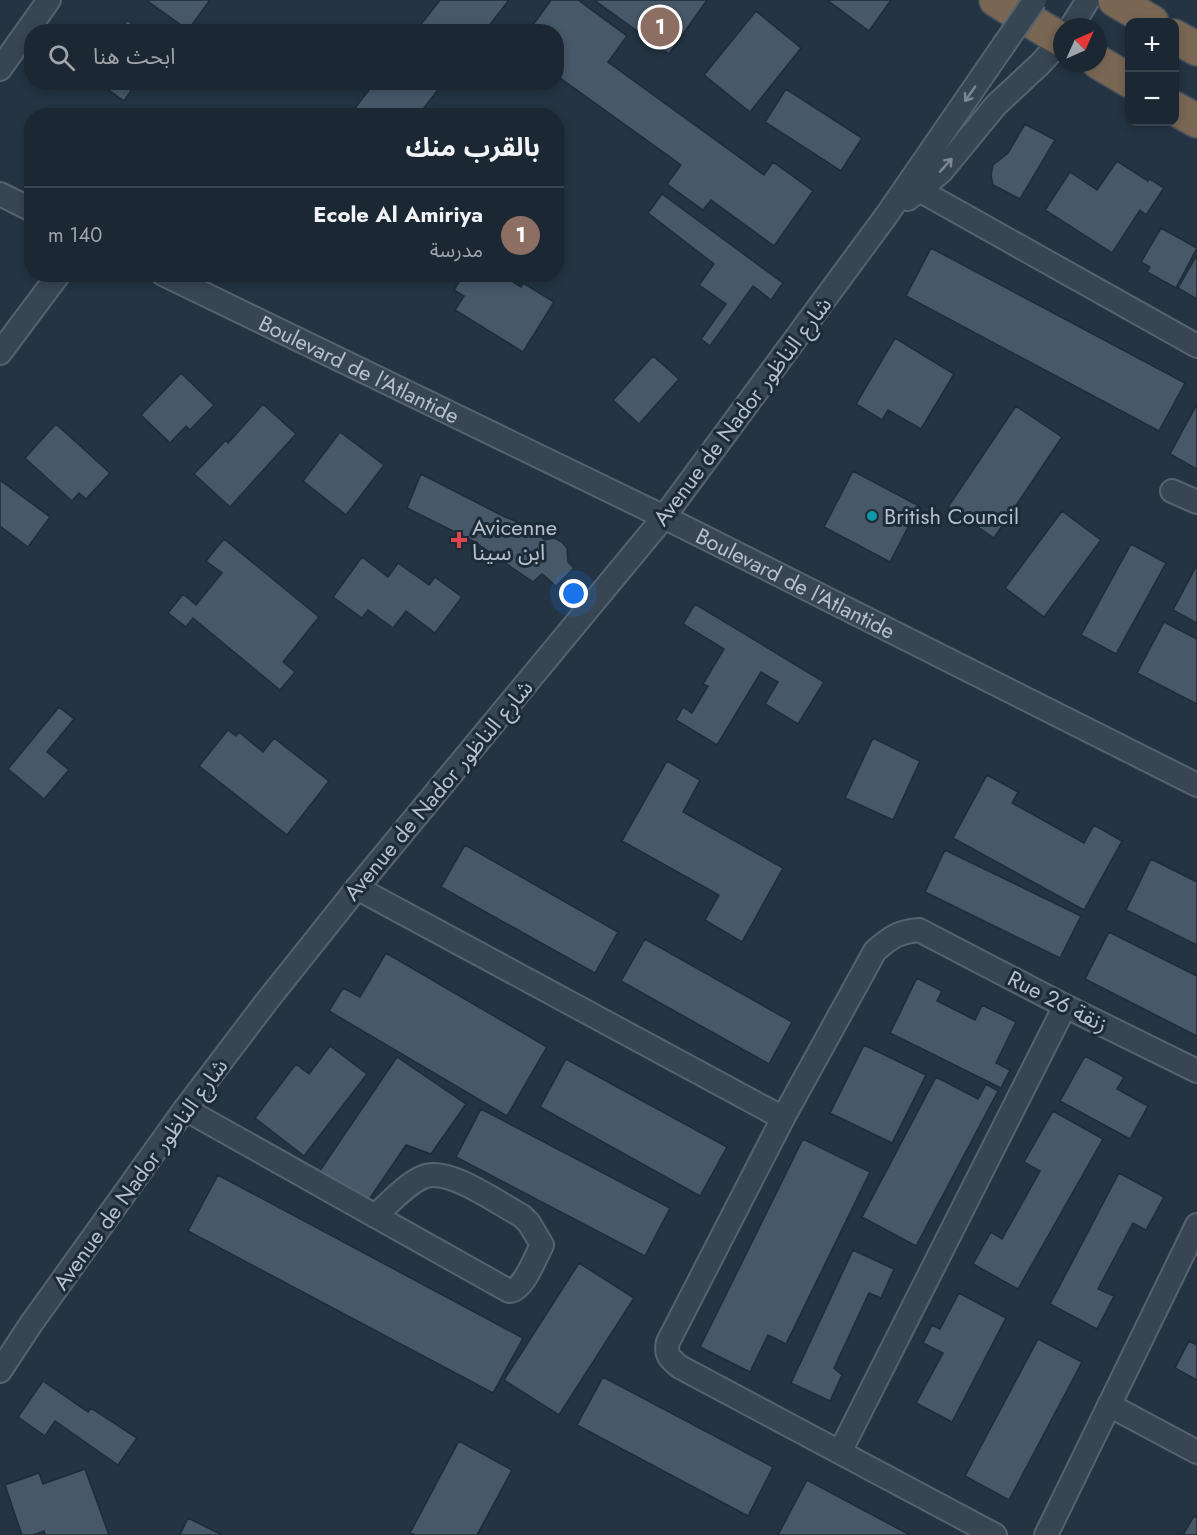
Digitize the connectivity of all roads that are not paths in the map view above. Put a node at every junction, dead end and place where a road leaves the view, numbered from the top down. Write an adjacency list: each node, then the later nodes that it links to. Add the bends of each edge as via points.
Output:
1 (49, 0): 8 (street)
2 (996, 0): 10 (highway)
3 (1035, 0): 22 (street, Avenue de Nador شارع الناظور, one-way to 22, bridge)
4 (1088, 0): 6 (street)
5 (1115, 0): 7 (highway)
6 (1077, 18)
7 (1145, 18)
8 (32, 24)
9 (24, 35): 15 (street)
10 (1053, 35)
11 (1179, 39): 12 (highway)
12 (1197, 49)
13 (1053, 50): 19 (street, Avenue de Nador شارع الناظور, one-way to 13, via 940,172 996,105)
14 (1107, 67): 16 (highway)
15 (0, 69)
16 (1125, 78)
17 (1179, 111): 18 (highway)
18 (1197, 121)
19 (919, 190): 22 (street, Avenue de Nador شارع الناظور); 25 (street)
20 (0, 194): 21 (street)
21 (24, 206)
22 (886, 216): 29 (street, Avenue de Nador شارع الناظور)
23 (53, 282): 26 (street)
24 (180, 282): 29 (street, Boulevard de l'Atlantide)
25 (1197, 346)
26 (0, 353)
27 (1172, 491): 28 (street)
28 (1197, 502)
29 (664, 517): 30 (street, Boulevard de l'Atlantide); 31 (street, Avenue de Nador شارع الناظور)
30 (1197, 785)
31 (357, 888): 34 (street, Avenue de Nador شارع الناظور); 35 (street)
32 (1065, 1006): 33 (street, Rue 26 زنقة); 35 (street, Rue 26 زنقة, via 919,930 902,932 875,951); 40 (street)
33 (1197, 1071)
34 (185, 1109): 36 (street); 38 (street, Avenue de Nador شارع الناظور)
35 (783, 1118): 40 (street, via 666,1351 680,1367)
36 (375, 1216): 36 (street, via 513,1292 520,1287 542,1245 522,1216 452,1177 426,1176)
37 (1197, 1225): 39 (street)
38 (0, 1371)
39 (1109, 1406): 41 (street); 43 (street)
40 (840, 1452): 42 (street)
41 (1197, 1452)
42 (995, 1535)
43 (1046, 1535)

